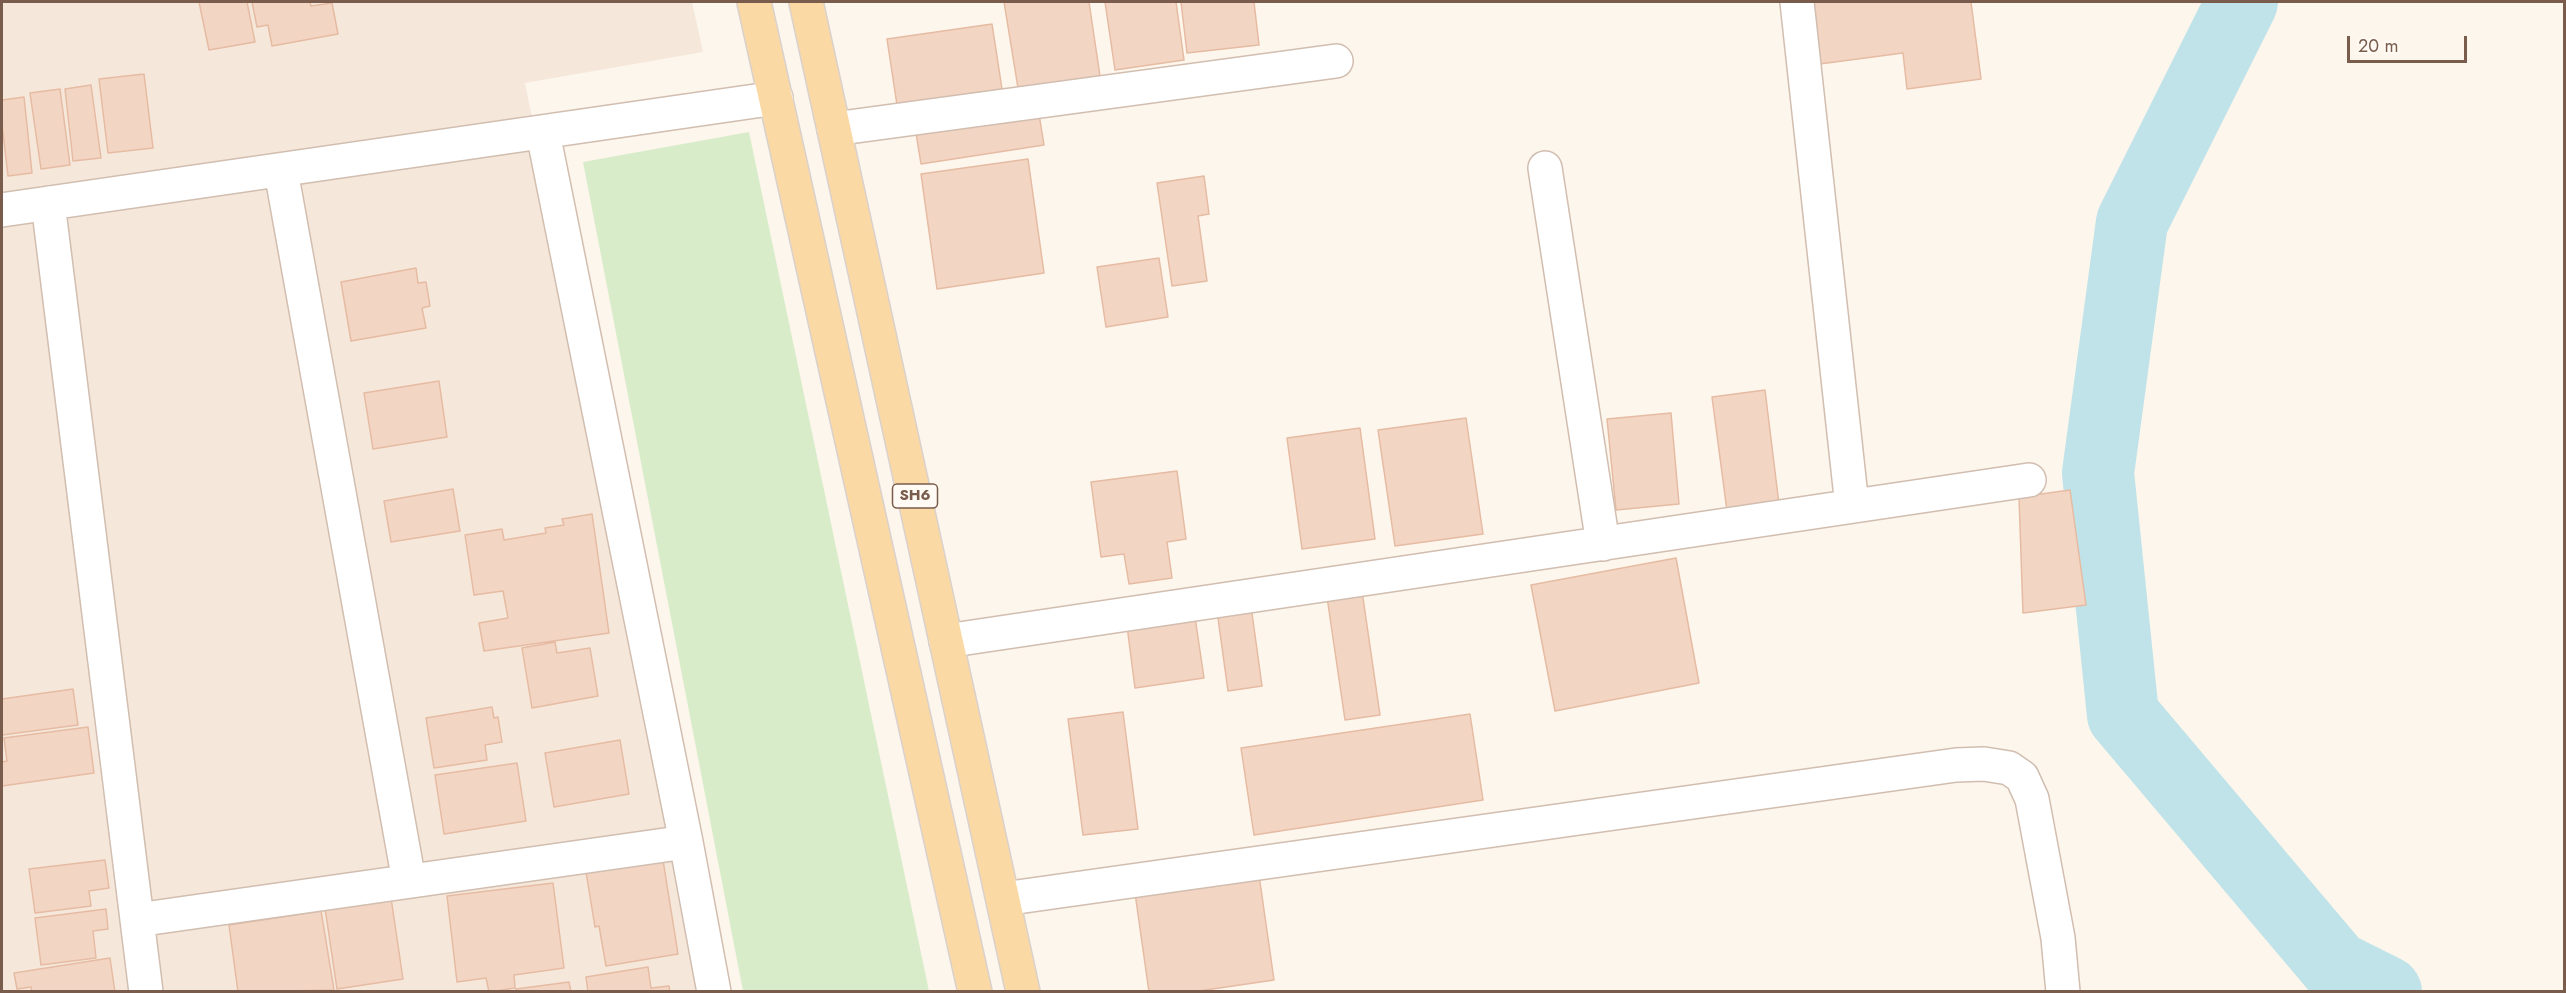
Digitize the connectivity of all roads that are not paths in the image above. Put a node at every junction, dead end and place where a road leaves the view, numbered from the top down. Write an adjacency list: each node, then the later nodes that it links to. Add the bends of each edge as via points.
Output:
1 (754, 2): 5 (main road)
2 (806, 2): 6 (main road, SH6)
3 (1797, 2): 13 (street)
4 (1336, 61): 6 (street)
5 (776, 98): 7 (street); 22 (main road)
6 (834, 129): 15 (main road, SH6)
7 (543, 133): 9 (street); 16 (street)
8 (1545, 168): 14 (street)
9 (281, 171): 10 (street); 17 (street)
10 (48, 203): 11 (street); 19 (street)
11 (2, 210)
12 (2029, 480): 13 (street)
13 (1852, 506): 14 (street)
14 (1603, 544): 15 (street)
15 (946, 641): 18 (main road, SH6)
16 (686, 842): 17 (street); 21 (street)
17 (409, 881): 19 (street)
18 (1003, 899): 23 (main road, SH6); 24 (street, via 1984,764 2009,768 2022,777 2032,799 2058,938)
19 (137, 920): 20 (street)
20 (146, 992)
21 (714, 992)
22 (975, 992)
23 (1023, 992)
24 (2063, 992)

